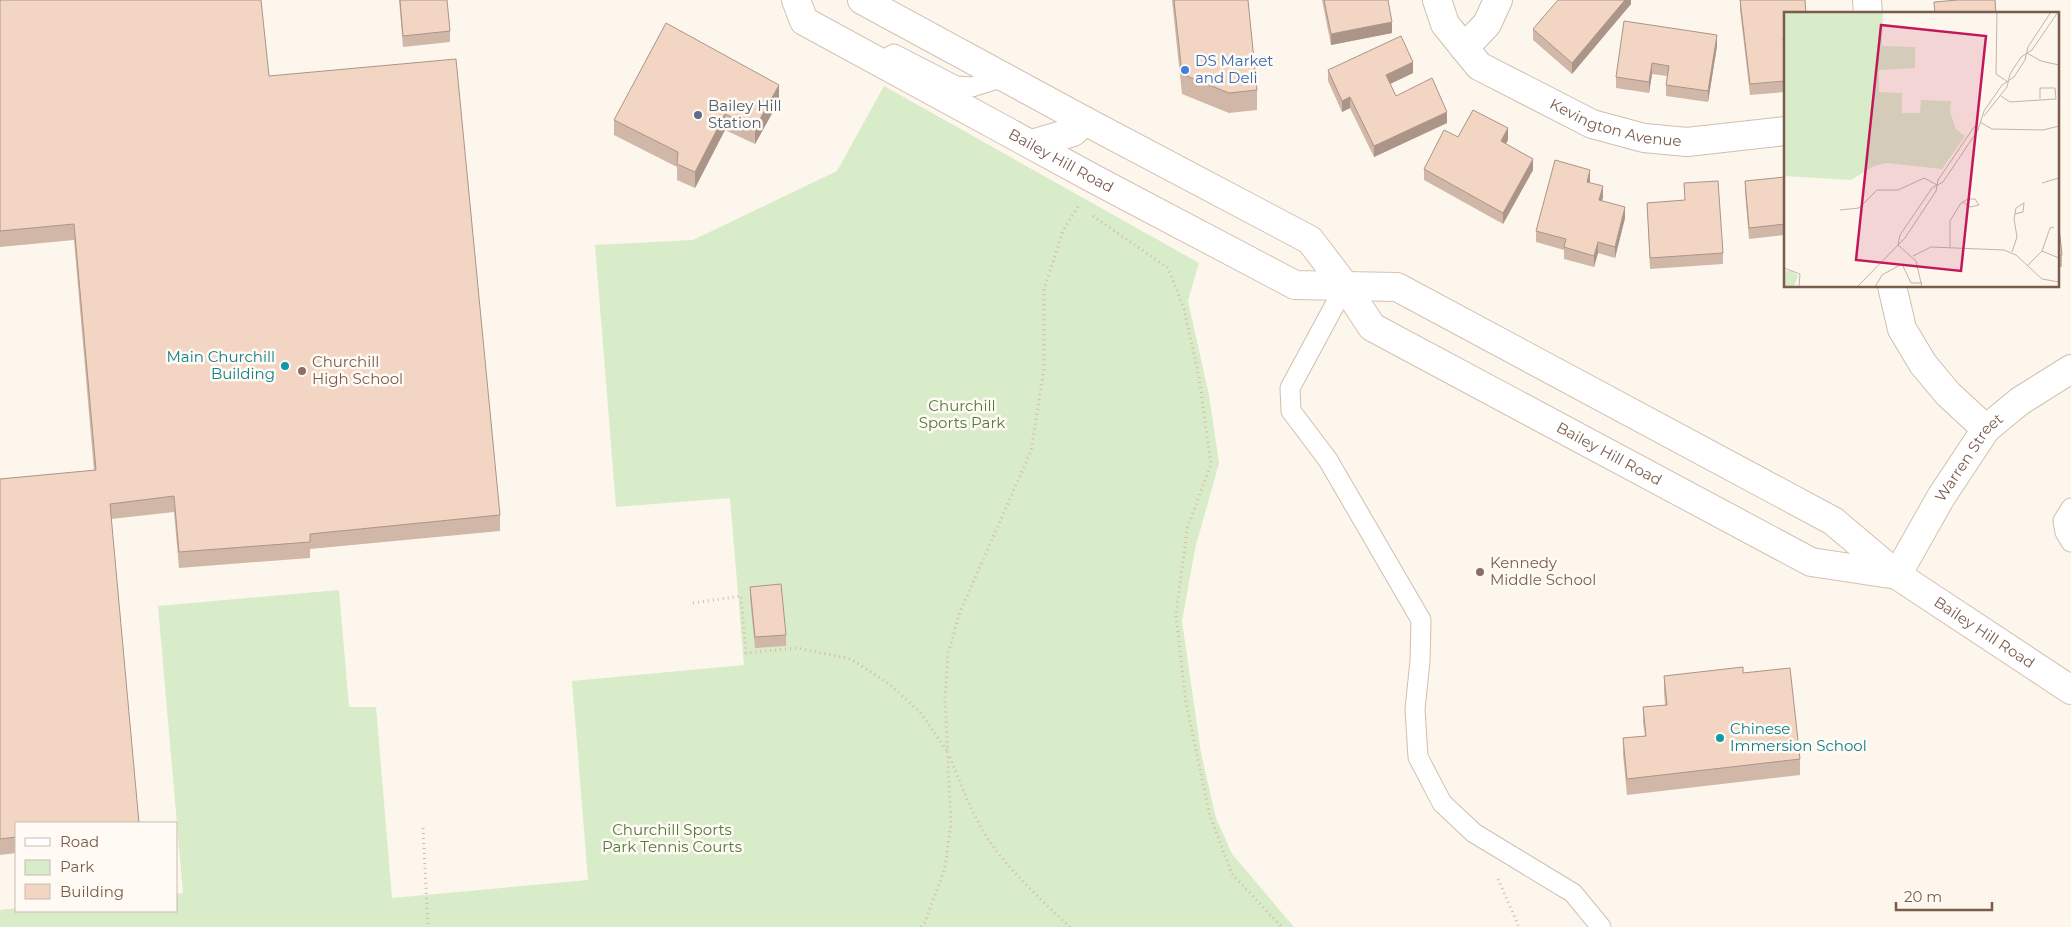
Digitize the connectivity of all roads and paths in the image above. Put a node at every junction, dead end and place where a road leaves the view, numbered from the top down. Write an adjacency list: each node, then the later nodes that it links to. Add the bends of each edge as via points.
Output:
1 (796, 0): 6 (main road, Bailey Hill Road, via 804,21)
2 (862, 0): 7 (main road, Bailey Hill Road)
3 (1437, 0): 5 (main road, Kevington Avenue, via 1444,24)
4 (1498, 0): 5 (main road, via 1487,24)
5 (1464, 48): 9 (main road, Kevington Avenue, via 1479,66 1592,124 1644,138 1687,142)
6 (880, 62): 7 (lane, via 894,54 956,86 972,87); 10 (main road, Bailey Hill Road)
7 (1004, 77): 8 (main road, Bailey Hill Road)
8 (1085, 121): 10 (main road, via 1073,132); 13 (main road, Bailey Hill Road, via 1310,240)
9 (1784, 131)
10 (1032, 144): 11 (main road, Bailey Hill Road)
11 (1096, 180): 12 (path); 13 (main road, Bailey Hill Road, via 1295,285)
12 (1078, 205): 22 (path, via 1064,231 1044,289 1044,369 1032,451 960,612 948,654 945,697); 27 (path, via 1168,268 1184,309 1211,464 1188,529 1176,615 1186,703 1210,816 1232,874)
13 (1345, 286): 19 (main road, Bailey Hill Road, via 1397,287 1833,520); 19 (main road, Bailey Hill Road, via 1372,327 1811,562); 28 (lane, via 1290,388 1291,411 1328,460 1421,620 1415,709 1418,757 1442,803 1474,833 1573,893)
14 (1892, 288): 16 (main road, via 1902,329 1923,364 1948,394)
15 (2071, 369): 16 (main road, Warren Street, via 2020,401)
16 (1986, 429): 19 (main road, Warren Street, via 1941,497)
17 (2071, 508): 18 (lane, via 2063,520)
18 (2071, 542)
19 (1897, 575): 21 (main road, Bailey Hill Road)
20 (693, 603): 22 (path, via 741,596 746,653 797,648 851,659 889,684 920,712)
21 (2071, 690)
22 (948, 753): 25 (path, via 951,824 945,868); 26 (path, via 970,806 997,852 1034,894)
23 (423, 828): 24 (path)
24 (428, 927)
25 (921, 927)
26 (1070, 927)
27 (1282, 927)
28 (1601, 927)

